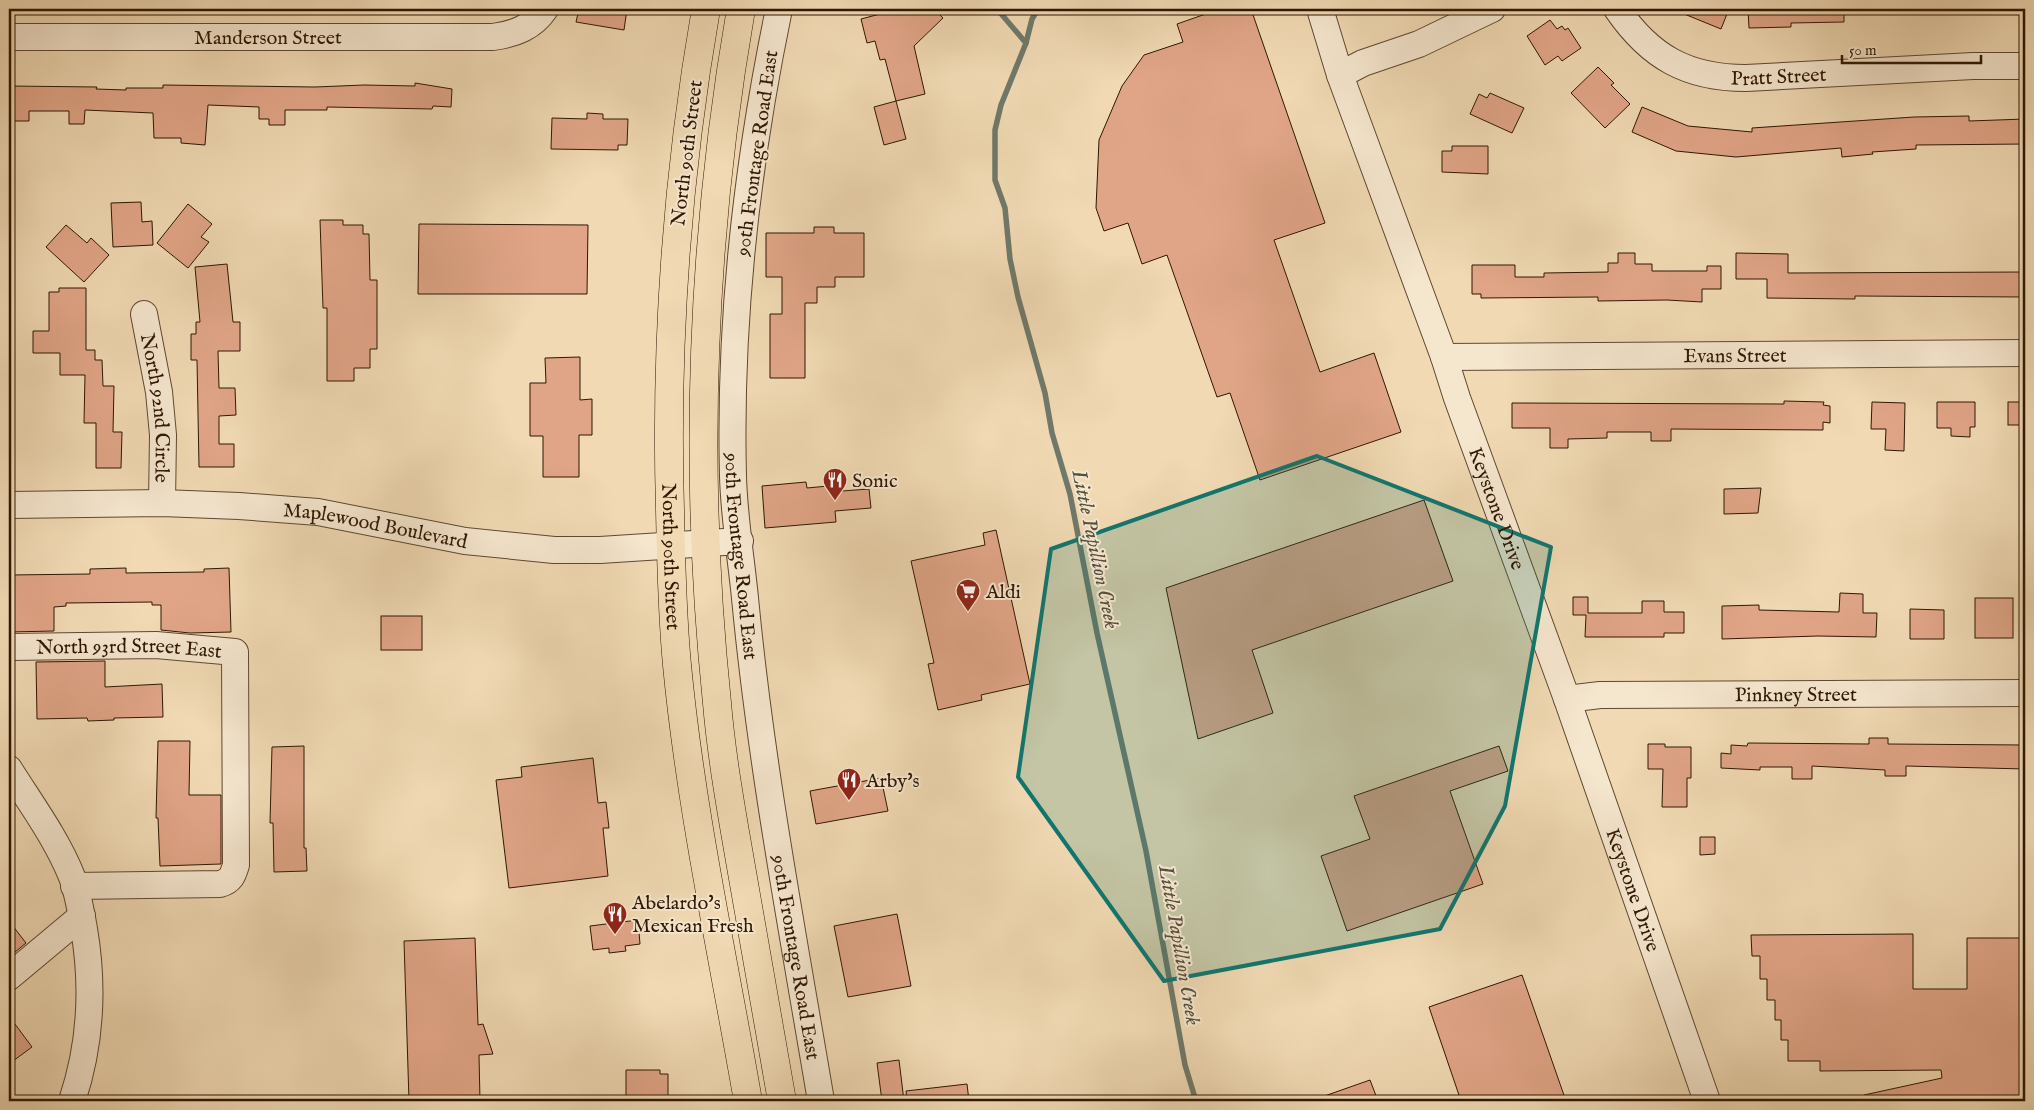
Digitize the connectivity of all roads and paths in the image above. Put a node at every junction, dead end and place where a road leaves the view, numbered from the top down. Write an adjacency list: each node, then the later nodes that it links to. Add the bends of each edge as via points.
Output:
1 (546, 9): 8 (street, Manderson Street, via 526,28 493,37)
2 (706, 9): 18 (main road, North 90th Street, via 688,125 670,320)
3 (741, 9): 16 (main road, North 90th Street, via 724,113 708,277 703,405)
4 (779, 9): 17 (street, 90th Frontage Road East, via 744,211 738,284 733,479)
5 (1320, 9): 10 (street, Keystone Drive)
6 (1492, 9): 10 (street, via 1419,44 1363,63)
7 (1617, 9): 9 (street, Pratt Street, via 1656,52 1685,69 1709,76 1746,78)
8 (9, 37)
9 (2025, 66)
10 (1340, 75): 13 (street, Keystone Drive)
11 (144, 314): 14 (street, North 92nd Circle, via 159,392 163,435)
12 (2025, 353): 13 (street, Evans Street)
13 (1444, 357): 21 (street, Keystone Drive)
14 (162, 503): 15 (street, Maplewood Boulevard); 18 (street, Maplewood Boulevard, via 318,512 465,541 522,548 600,550)
15 (9, 505)
16 (705, 542): 17 (street, Maplewood Boulevard); 18 (street, Maplewood Boulevard); 28 (main road, North 90th Street, via 717,705 727,785)
17 (740, 542): 29 (street, 90th Frontage Road East, via 763,760)
18 (670, 544): 27 (main road, North 90th Street, via 686,743)
19 (9, 647): 23 (street, North 93rd Street East, via 156,645 235,652 234,875 228,882 220,884)
20 (2025, 693): 21 (street, Pinkney Street, via 1600,695)
21 (1567, 699): 30 (street, Keystone Drive)
22 (9, 769): 23 (street, via 48,831)
23 (74, 886): 24 (street)
24 (82, 916): 25 (street); 26 (street, via 89,959 91,1006 84,1060)
25 (9, 978)
26 (72, 1101)
27 (748, 1101)
28 (782, 1101)
29 (821, 1101)
30 (1707, 1101)

